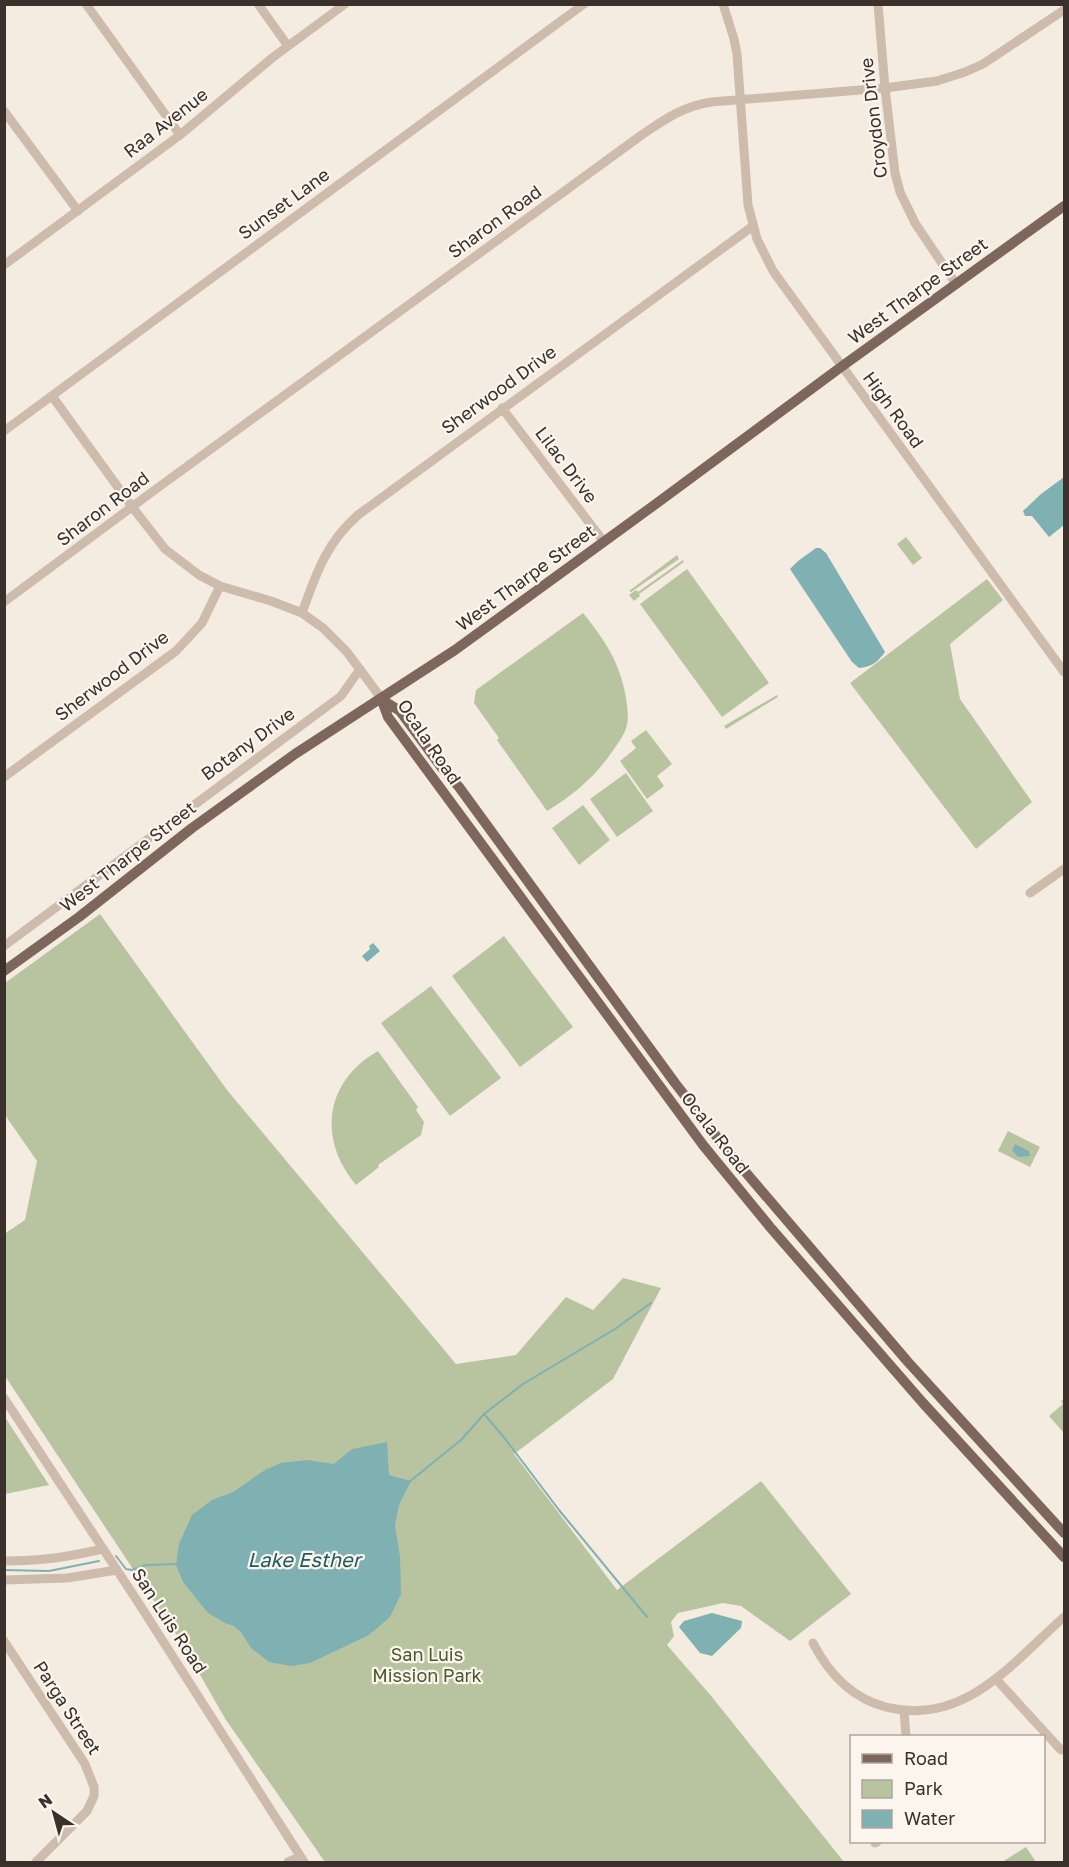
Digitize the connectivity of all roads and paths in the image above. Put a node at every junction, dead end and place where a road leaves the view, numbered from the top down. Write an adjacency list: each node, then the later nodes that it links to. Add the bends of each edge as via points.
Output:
1 (86, 4): 12 (street)
2 (258, 4): 8 (street)
3 (345, 4): 8 (street, Raa Avenue)
4 (584, 4): 19 (street, Sunset Lane)
5 (723, 4): 10 (street, High Road, via 734,39)
6 (878, 4): 9 (street, Croydon Drive)
7 (1065, 10): 9 (street, Sharon Road, via 1003,52 965,72 937,81)
8 (288, 46): 12 (street, Raa Avenue)
9 (885, 88): 10 (street, Sharon Road); 17 (street, Croydon Drive, via 900,192 915,223)
10 (741, 100): 15 (street, High Road); 22 (street, Sharon Road, via 693,105 643,134)
11 (4, 111): 14 (street)
12 (180, 135): 14 (street, Raa Avenue)
13 (1065, 206): 17 (main road, West Tharpe Street)
14 (78, 211): 16 (street, Raa Avenue)
15 (753, 226): 18 (street, High Road, via 772,271); 20 (street, Sherwood Drive)
16 (4, 265)
17 (956, 284): 18 (main road, West Tharpe Street)
18 (841, 367): 23 (main road, West Tharpe Street); 28 (street, High Road)
19 (52, 396): 21 (street, Sunset Lane); 22 (street)
20 (502, 408): 23 (street, Lilac Drive); 26 (street, Sherwood Drive, via 344,527 325,554)
21 (4, 431)
22 (133, 508): 24 (street, via 165,549); 25 (street, Sharon Road)
23 (604, 542): 29 (main road, West Tharpe Street, via 455,650)
24 (220, 586): 26 (street); 30 (street, Sherwood Drive, via 202,623 176,651)
25 (4, 602)
26 (302, 613): 27 (street, via 333,637)
27 (360, 669): 29 (street); 35 (street, Botany Drive, via 341,696)
28 (1065, 672)
29 (381, 698): 31 (main road, Ocala Road, via 400,711); 32 (main road, Ocala Road, via 388,717); 36 (main road, West Tharpe Street, via 192,828)
30 (4, 777)
31 (495, 836): 32 (main road); 37 (main road, Ocala Road)
32 (482, 846): 38 (main road, Ocala Road)
33 (1065, 869): 34 (street)
34 (1030, 893)
35 (4, 946)
36 (4, 971)
37 (663, 1066): 38 (main road); 39 (main road, Ocala Road)
38 (650, 1075): 40 (main road, Ocala Road)
39 (675, 1083): 40 (main road); 41 (main road, Ocala Road)
40 (662, 1092): 42 (main road, Ocala Road)
41 (755, 1184): 42 (main road); 43 (main road, Ocala Road)
42 (737, 1188): 44 (main road, Ocala Road)
43 (820, 1260): 44 (main road); 45 (main road, Ocala Road)
44 (808, 1270): 46 (main road, Ocala Road)
45 (829, 1271): 46 (main road); 47 (main road, Ocala Road)
46 (818, 1282): 48 (main road, Ocala Road)
47 (920, 1375): 48 (main road); 50 (main road, Ocala Road)
48 (907, 1385): 52 (main road, Ocala Road)
49 (4, 1398): 51 (street, San Luis Road)
50 (1065, 1533)
51 (103, 1549): 53 (street, via 47,1561); 54 (street, San Luis Road)
52 (1065, 1557)
53 (4, 1561)
54 (117, 1570): 55 (street, via 57,1579); 63 (street, San Luis Road)
55 (4, 1581)
56 (1065, 1617): 59 (street)
57 (4, 1641): 64 (street, Parga Street, via 85,1764 94,1787 87,1811)
58 (813, 1643): 60 (street, via 843,1685 866,1700)
59 (996, 1679): 60 (street, via 956,1704); 62 (street)
60 (904, 1712): 61 (street)
61 (906, 1735)
62 (1061, 1750)
63 (302, 1860): 65 (street)
64 (36, 1863)
65 (288, 1863)

